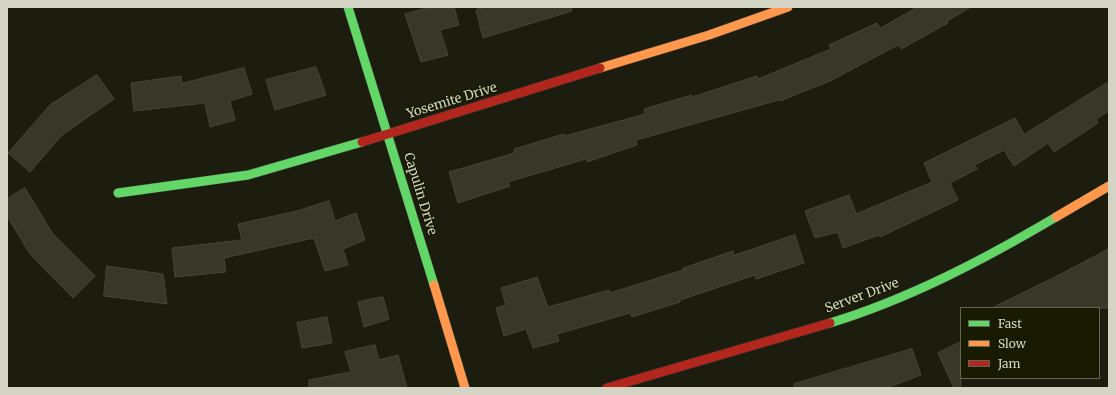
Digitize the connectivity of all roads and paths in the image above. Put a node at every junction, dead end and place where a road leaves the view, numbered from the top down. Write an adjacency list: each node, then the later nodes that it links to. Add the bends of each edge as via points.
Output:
1 (348, 7): 3 (street, Capulin Drive)
2 (788, 7): 3 (street, Yosemite Drive, via 709,35)
3 (388, 134): 5 (street, Yosemite Drive, via 248,175); 6 (street, Capulin Drive)
4 (1109, 186): 7 (street, Server Drive, via 1010,244 917,290 845,318)
5 (118, 193)
6 (465, 388)
7 (607, 388)

